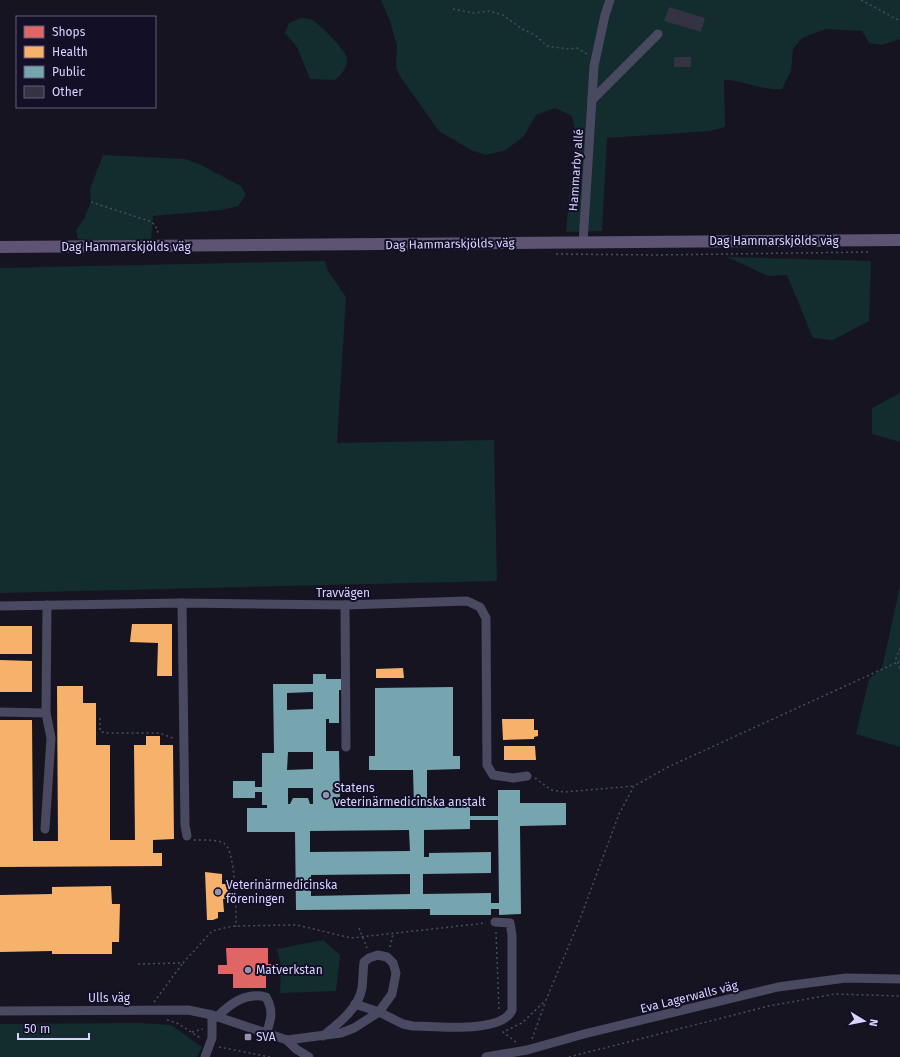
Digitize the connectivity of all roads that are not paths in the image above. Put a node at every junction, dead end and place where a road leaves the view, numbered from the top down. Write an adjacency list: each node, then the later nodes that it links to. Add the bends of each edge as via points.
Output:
1 (610, 0): 3 (street, Hammarby allé, via 596,58)
2 (658, 34): 3 (street)
3 (592, 100): 5 (street, Hammarby allé)
4 (900, 240): 5 (main road, Dag Hammarskjölds väg)
5 (583, 243): 6 (main road, Dag Hammarskjölds väg)
6 (0, 247)
7 (182, 603): 8 (street, Travvägen); 9 (street, Travvägen); 16 (street)
8 (47, 605): 10 (street, Travvägen); 12 (street)
9 (344, 605): 13 (street); 14 (street, Travvägen, via 467,601 480,607 486,618 487,765 492,775 513,778)
10 (0, 606)
11 (0, 712): 12 (street)
12 (46, 713): 15 (street, via 52,738)
13 (346, 747)
14 (527, 776)
15 (45, 828)
16 (187, 836)
17 (495, 922): 21 (street, via 510,923 512,935 512,1010 508,1017 488,1026 413,1026 395,1021)
18 (900, 979): 28 (street, Eva Lagerwalls väg, via 846,978 778,987 528,1050)
19 (355, 1004): 21 (street); 21 (street, Ulls väg, via 362,989 364,962 378,955 387,957 393,962 395,984 392,994); 24 (street, via 343,1020)
20 (0, 1011): 22 (street, Ulls väg, via 188,1010)
21 (379, 1012): 24 (street, Ulls väg, via 354,1028)
22 (214, 1016): 23 (street, Ulls väg); 23 (street, via 241,998 250,995 266,997 272,1018); 26 (street, via 210,1045)
23 (266, 1034): 25 (street, Ulls väg)
24 (323, 1036): 25 (street, Ulls väg)
25 (287, 1040): 27 (street)
26 (205, 1057)
27 (310, 1057)
28 (486, 1057)

